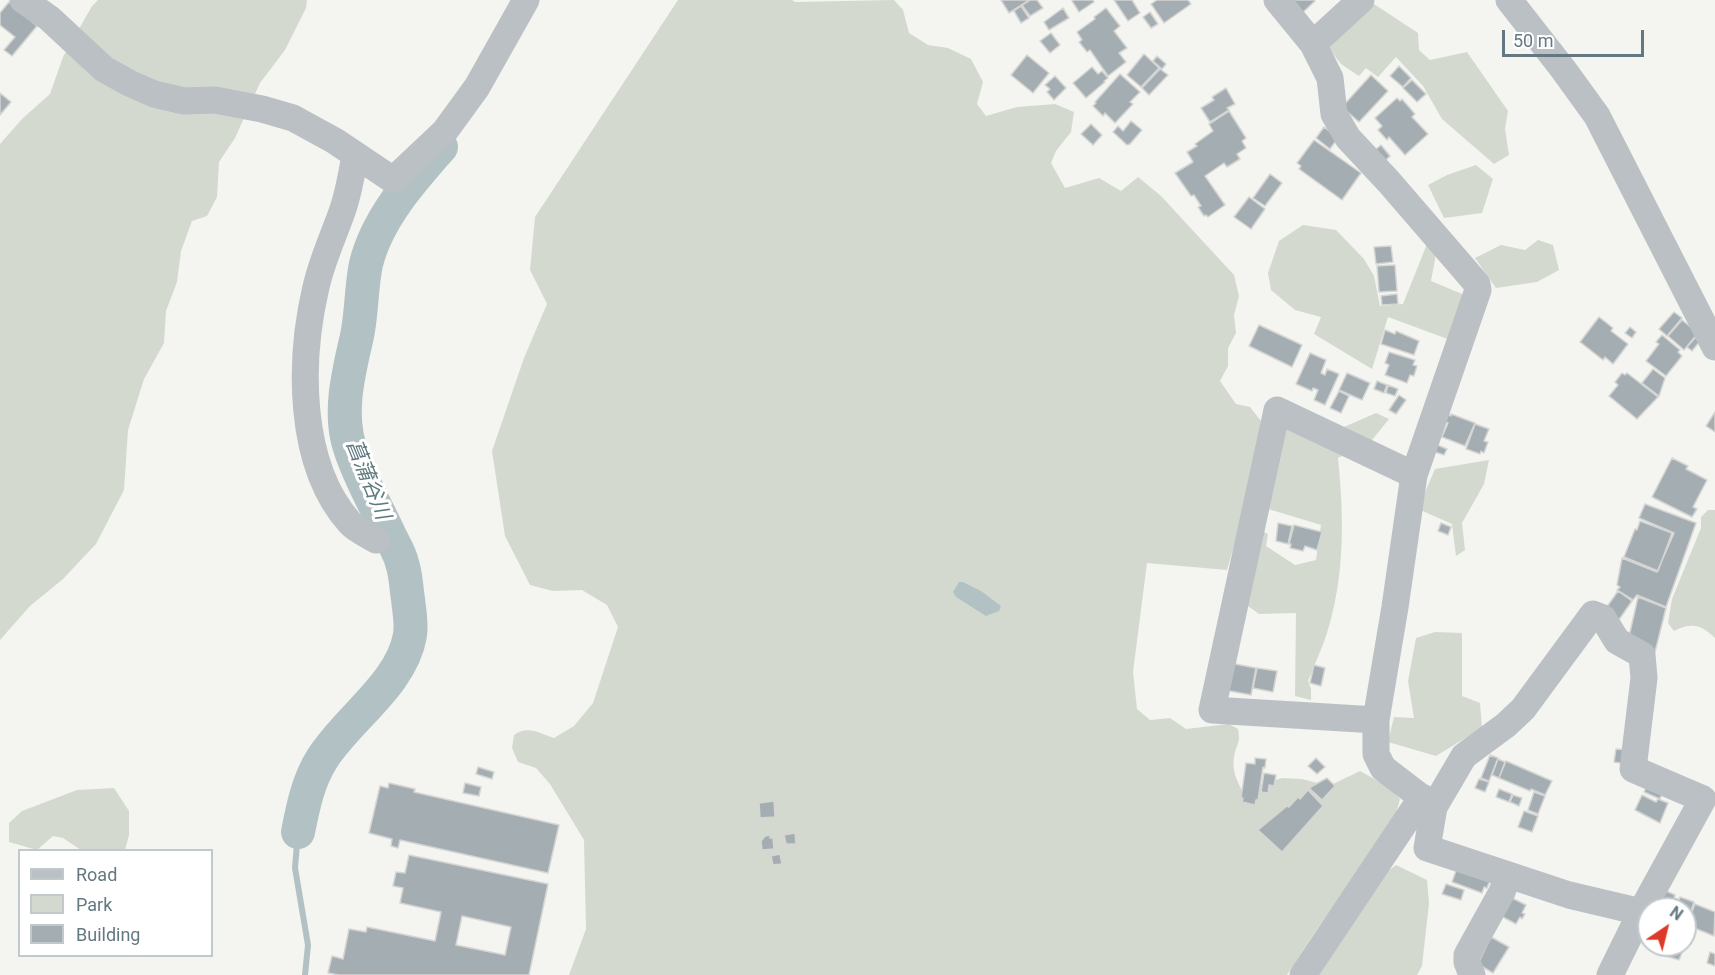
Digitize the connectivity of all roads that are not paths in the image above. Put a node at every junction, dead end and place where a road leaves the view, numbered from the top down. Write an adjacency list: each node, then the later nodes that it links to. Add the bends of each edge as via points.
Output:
1 (23, 0): 7 (street, via 50,18 104,69 129,83 184,101 215,100 293,118)
2 (526, 0): 7 (street, via 477,87 444,130 393,180)
3 (1277, 0): 6 (street)
4 (1360, 0): 6 (street)
5 (1509, 0): 8 (street, via 1597,116)
6 (1313, 44): 9 (street, via 1330,78 1334,114 1348,138 1477,284)
7 (355, 155): 10 (street, via 343,207 316,286 305,398 314,454 328,492 351,525)
8 (1715, 346)
9 (1414, 475): 11 (street); 11 (street, via 1277,410 1212,710)
10 (376, 540)
11 (1376, 720): 13 (street, via 1376,754 1383,768)
12 (1709, 801): 13 (street, via 1633,769 1644,678 1642,655 1617,641 1603,618 1593,614 1523,709 1464,756); 17 (street)
13 (1428, 802): 14 (street); 15 (street)
14 (1394, 839): 15 (street); 20 (street)
15 (1427, 848): 16 (street)
16 (1508, 875): 18 (street); 21 (street, via 1467,955)
17 (1650, 897)
18 (1637, 911)
19 (1637, 920): 22 (street)
20 (1303, 975)
21 (1472, 975)
22 (1610, 975)

